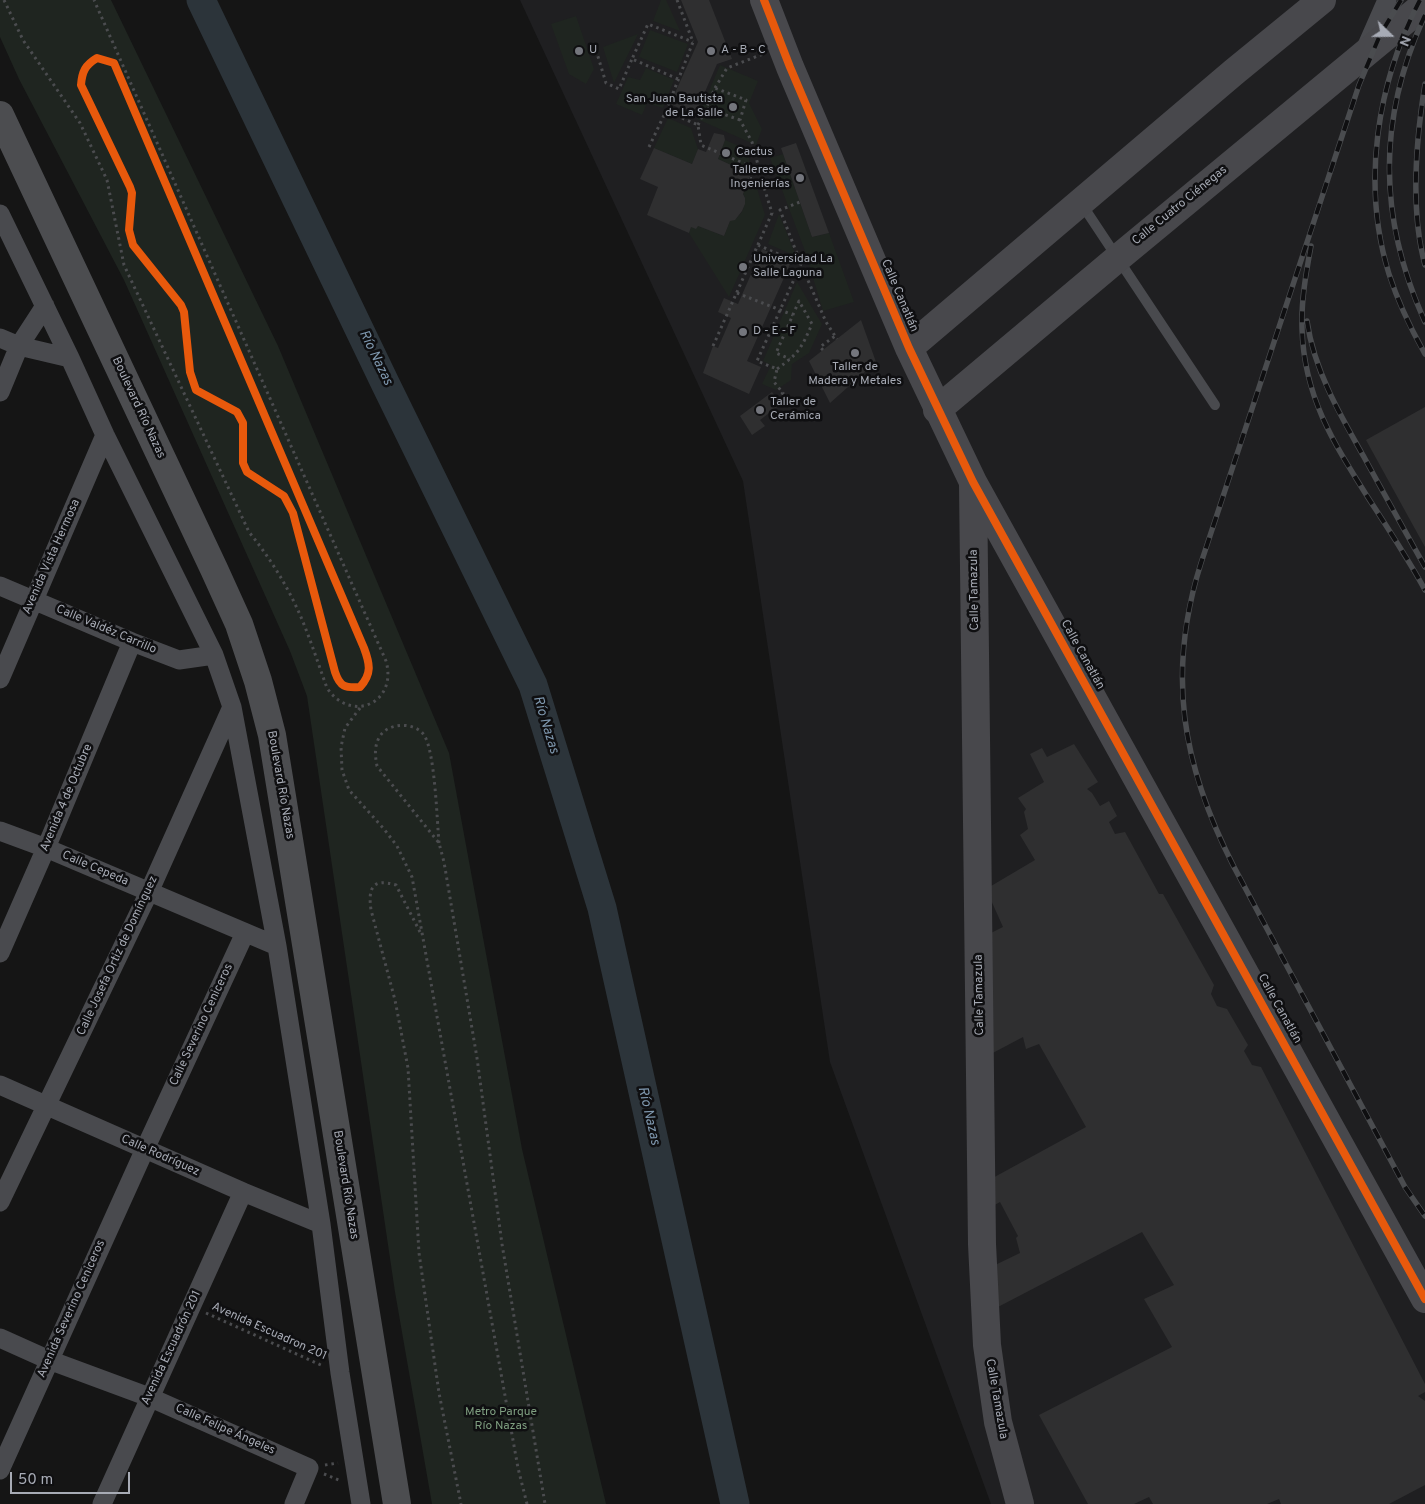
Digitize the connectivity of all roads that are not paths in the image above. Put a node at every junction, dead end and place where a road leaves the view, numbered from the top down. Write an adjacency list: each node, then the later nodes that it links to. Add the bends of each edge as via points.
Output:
1 (764, 0): 13 (street, Calle Canatlán)
2 (1322, 0): 7 (street)
3 (1387, 0): 5 (street)
4 (1425, 4): 5 (street, Calle Cuatro Ciénegas)
5 (1362, 56): 9 (street, Calle Cuatro Ciénegas)
6 (0, 115): 46 (main road, Boulevard Río Nazas, via 214,569 239,624 258,681 272,734)
7 (1080, 202): 9 (lane); 13 (street)
8 (0, 214): 10 (street)
9 (1118, 258): 16 (lane); 17 (street, Calle Cuatro Ciénegas)
10 (45, 306): 12 (street); 14 (street)
11 (0, 338): 12 (street)
12 (19, 346): 14 (street); 15 (street)
13 (909, 348): 17 (street, Calle Canatlán)
14 (70, 358): 18 (street)
15 (0, 392)
16 (1215, 405)
17 (937, 410): 19 (street, Calle Canatlán)
18 (105, 435): 21 (street, Avenida Vista Hermosa); 23 (street)
19 (974, 482): 38 (street, Calle Canatlán); 47 (street, Calle Tamazula, via 983,1263 987,1345 998,1422)
20 (0, 586): 21 (street, Calle Valdéz Carrillo)
21 (33, 600): 22 (street, Calle Valdéz Carrillo); 24 (street, Avenida Vista Hermosa)
22 (132, 642): 23 (street, Calle Valdéz Carrillo, via 179,660); 27 (street, Avenida 4 de Octubre)
23 (214, 655): 25 (street)
24 (0, 679)
25 (232, 707): 28 (street, Calle Josefa Ortiz de Domínguez); 30 (street)
26 (0, 831): 27 (street, Calle Cepeda)
27 (46, 848): 28 (street, Calle Cepeda); 31 (street, Avenida 4 de Octubre)
28 (148, 892): 29 (street, Calle Cepeda); 33 (street, Calle Josefa Ortiz de Domínguez)
29 (245, 932): 30 (street); 34 (street, Calle Severino Ceniceros)
30 (277, 946): 37 (street)
31 (0, 953)
32 (0, 1085): 33 (street, Calle Rodríguez)
33 (46, 1106): 34 (street, Calle Rodríguez); 36 (street, Calle Josefa Ortiz de Domínguez)
34 (145, 1149): 35 (street, Calle Rodríguez); 40 (street, Avenida Severino Ceniceros)
35 (243, 1192): 37 (street, Calle Rodríguez); 41 (street, Avenida Escuadrón 201)
36 (1, 1198)
37 (321, 1224): 43 (street)
38 (1425, 1300)
39 (0, 1338): 40 (street, Calle Felipe Ángeles)
40 (49, 1360): 41 (street, Calle Felipe Ángeles); 42 (street, Avenida Severino Ceniceros)
41 (149, 1397): 44 (street, Avenida Escuadrón 201); 45 (street, Calle Felipe Ángeles, via 309,1468)
42 (0, 1470)
43 (359, 1496)
44 (102, 1504)
45 (294, 1504)
46 (397, 1504)
47 (1020, 1504)

